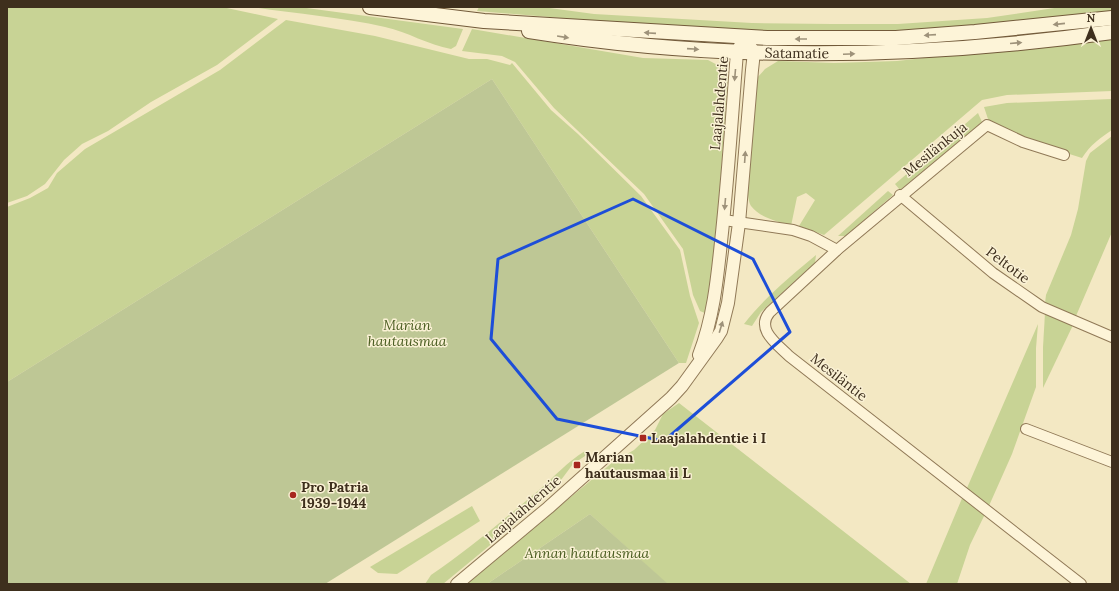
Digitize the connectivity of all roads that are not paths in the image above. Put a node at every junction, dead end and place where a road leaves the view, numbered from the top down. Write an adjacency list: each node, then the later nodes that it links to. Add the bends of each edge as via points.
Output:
1 (370, 7): 3 (main road, Satamatie)
2 (1112, 18): 5 (main road, Satamatie, one-way to 5, via 896,38)
3 (484, 22): 5 (main road, Satamatie, one-way to 3); 6 (main road, Satamatie, one-way to 6, via 576,39)
4 (1112, 32): 7 (main road, Satamatie, one-way to 4, via 899,52)
5 (744, 37): 6 (street, Laajalahdentie); 7 (street)
6 (737, 52): 7 (main road, Satamatie); 10 (street, Laajalahdentie, one-way to 10)
7 (754, 52): 11 (street, Laajalahdentie, one-way to 7)
8 (1064, 155): 9 (street, Mesilänkuja, via 1022,142 987,125)
9 (900, 195): 12 (street, Mesilänkuja); 13 (street, Peltotie, via 993,273 1042,307)
10 (724, 220): 11 (street); 14 (street, Laajalahdentie, via 711,320)
11 (739, 223): 12 (street, via 793,230); 14 (street, Laajalahdentie, one-way to 11, via 721,331 728,303)
12 (837, 250): 18 (street, Mesiläntie, via 766,316 765,330 772,340)
13 (1112, 337)
14 (693, 371): 17 (street, Laajalahdentie, via 671,398 548,508)
15 (1026, 429): 16 (street)
16 (1112, 462)
17 (457, 584)
18 (1080, 584)

